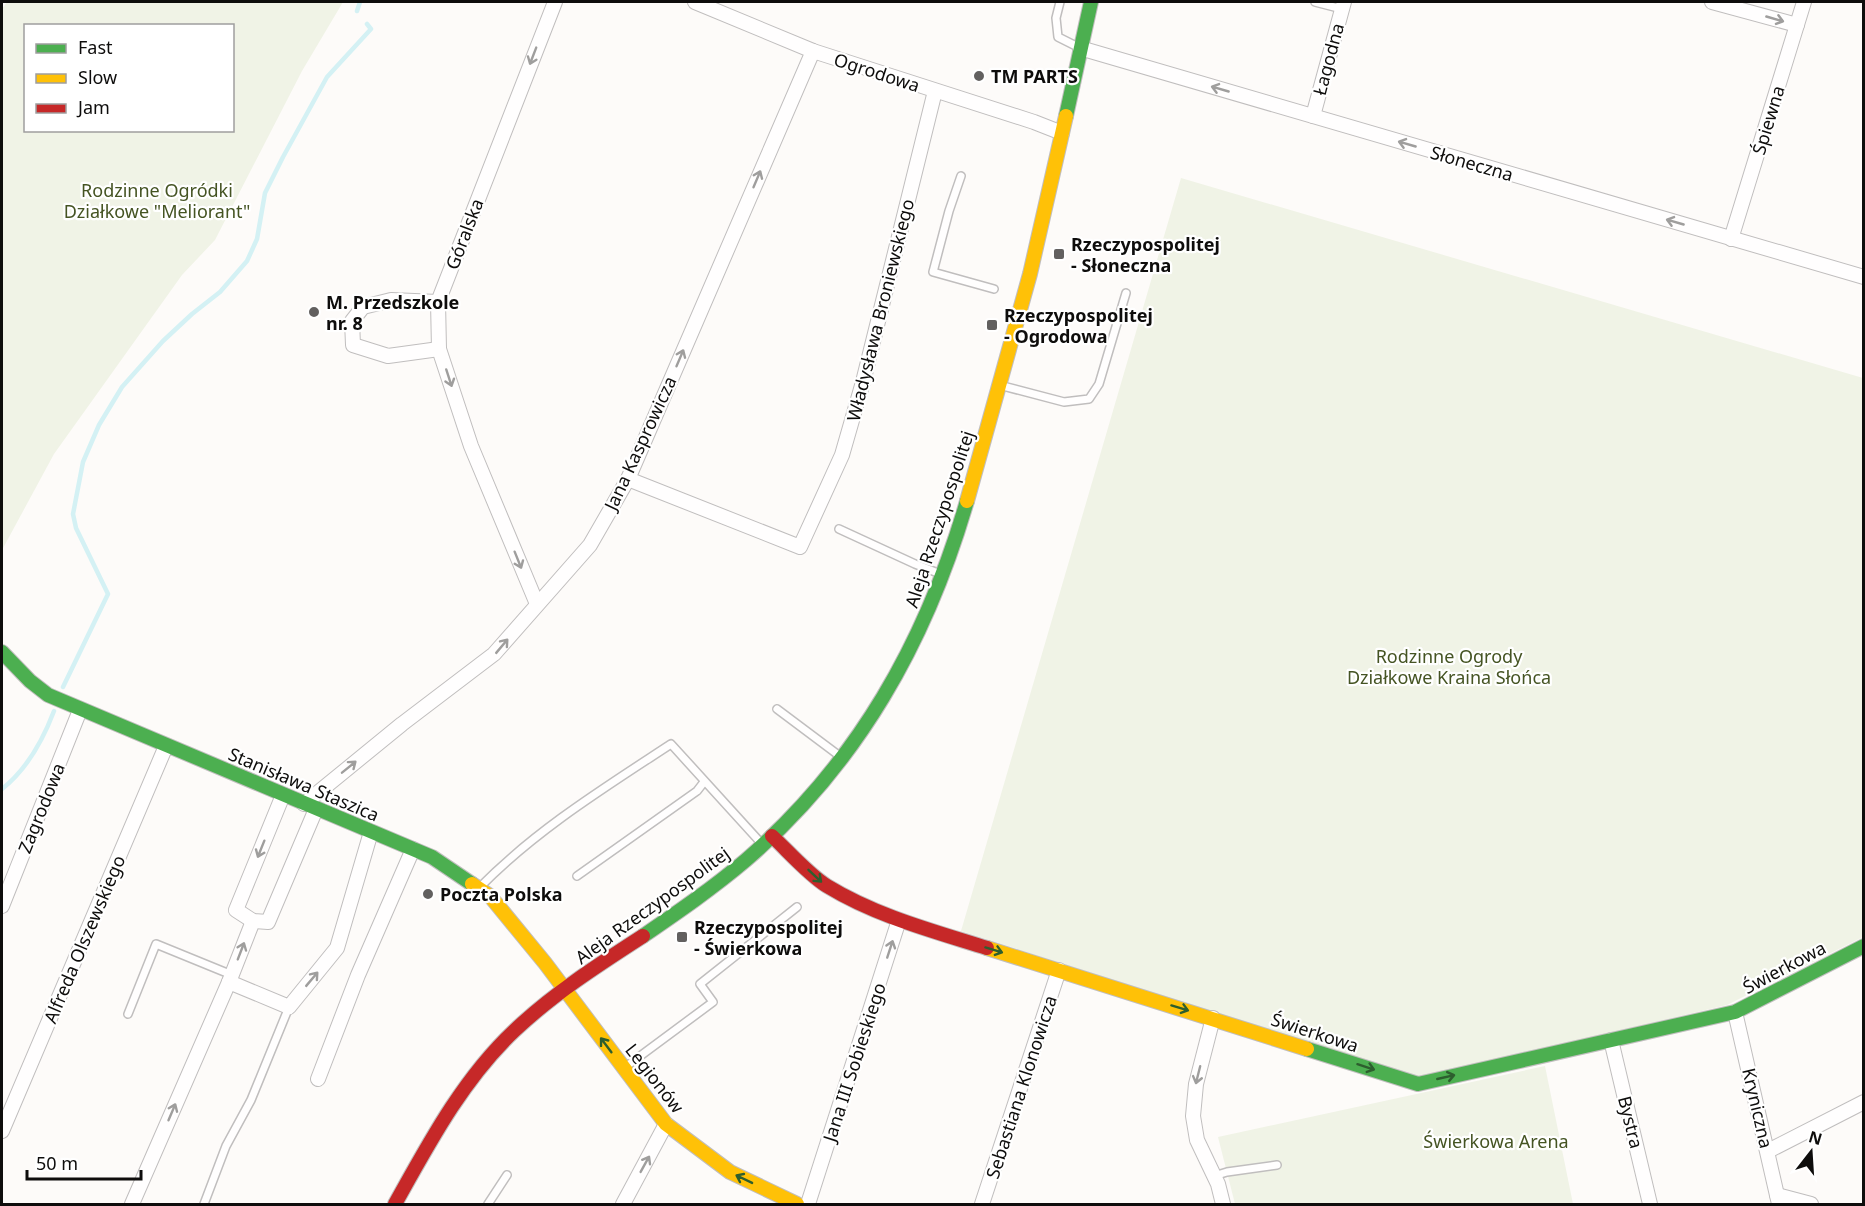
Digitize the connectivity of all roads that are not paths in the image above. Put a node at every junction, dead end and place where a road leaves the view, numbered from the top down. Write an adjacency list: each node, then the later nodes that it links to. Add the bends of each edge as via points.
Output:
1 (555, 2): 20 (street, Góralska, one-way to 20)
2 (695, 2): 11 (street, Ogrodowa)
3 (1060, 2): 10 (lane, via 1056,18 1058,37)
4 (1090, 2): 10 (street, Aleja Rzeczypospolitej)
5 (1315, 2): 8 (lane)
6 (1712, 2): 9 (street, one-way to 9)
7 (1804, 2): 9 (street, Śpiewna)
8 (1343, 5): 13 (street, Łagodna)
9 (1797, 26): 16 (street, Śpiewna)
10 (1080, 48): 13 (street, Słoneczna, one-way to 10); 14 (street, Aleja Rzeczypospolitej)
11 (813, 51): 12 (street, Ogrodowa); 23 (street, Jana Kasprowicza, one-way to 11)
12 (935, 92): 14 (street, Ogrodowa); 23 (street, Władysława Broniewskiego, via 842,455 800,548)
13 (1313, 116): 16 (street, Słoneczna, one-way to 13)
14 (1062, 133): 22 (street, Aleja Rzeczypospolitej, via 1040,237)
15 (961, 177): 18 (lane, via 933,272)
16 (1731, 238): 17 (street, Słoneczna)
17 (1863, 277)
18 (994, 289)
19 (1126, 293): 22 (lane, via 1099,384 1089,399 1065,402)
20 (438, 302): 21 (street, Góralska); 21 (street, via 391,300 363,307 352,321 353,345 388,356)
21 (439, 349): 26 (street, Góralska, one-way to 26, via 471,446)
22 (999, 385): 25 (street, Aleja Rzeczypospolitej)
23 (627, 479): 26 (street, Jana Kasprowicza, via 590,545)
24 (839, 529): 25 (lane)
25 (943, 575): 31 (street, Aleja Rzeczypospolitej, via 892,683)
26 (537, 604): 34 (street, Jana Kasprowicza, one-way to 26, via 402,724 494,654)
27 (2, 652): 29 (street, Stanisława Staszica, via 48,695)
28 (777, 709): 31 (lane)
29 (80, 710): 30 (street, Stanisława Staszica); 40 (street, Zagrodowa)
30 (166, 746): 33 (street, Stanisława Staszica); 57 (street, Alfreda Olszewskiego)
31 (841, 757): 36 (street, Aleja Rzeczypospolitej)
32 (704, 782): 36 (lane); 38 (lane, via 697,791); 39 (lane, via 671,744 522,846)
33 (283, 795): 34 (street, Stanisława Staszica); 43 (street, one-way to 43, via 236,910)
34 (310, 806): 35 (street, Stanisława Staszica); 43 (street, via 268,922)
35 (371, 832): 37 (street, Stanisława Staszica); 48 (street, one-way to 35, via 338,948)
36 (767, 841): 42 (street, Świerkowa, one-way to 42, via 825,885); 47 (street, Aleja Rzeczypospolitej, via 692,903)
37 (413, 849): 39 (street, Stanisława Staszica); 54 (street)
38 (577, 876)
39 (478, 888): 47 (street, Stanisława Staszica, via 490,896)
40 (2, 906)
41 (796, 907): 53 (lane, via 700,984 713,1002)
42 (899, 920): 45 (street, Świerkowa, one-way to 45); 69 (street, Jana III Sobieskiego, one-way to 42)
43 (253, 921): 46 (street, one-way to 43)
44 (1863, 946): 49 (street, Świerkowa)
45 (1059, 970): 51 (street, Świerkowa, one-way to 51); 70 (street, Sebastiana Klonowicza)
46 (230, 978): 48 (street); 50 (lane, via 156,944); 63 (street, one-way to 46)
47 (564, 990): 53 (street, Legionów, one-way to 47); 65 (street, Aleja Rzeczypospolitej, via 503,1041 463,1091)
48 (289, 1007): 64 (lane)
49 (1735, 1012): 52 (street, Świerkowa); 58 (street, Kryniczna)
50 (128, 1014)
51 (1213, 1018): 52 (street, Świerkowa, one-way to 52, via 1418,1084); 61 (street, one-way to 61, via 1196,1084 1193,1116 1197,1140)
52 (1611, 1040): 72 (street, Bystra)
53 (624, 1068): 56 (street, Legionów)
54 (318, 1079)
55 (1863, 1102): 58 (street)
56 (666, 1124): 67 (street, one-way to 56); 68 (street, Legionów, one-way to 56, via 730,1172)
57 (2, 1131)
58 (1768, 1151): 62 (street, Kryniczna)
59 (1277, 1165): 61 (lane)
60 (507, 1174): 66 (lane)
61 (1214, 1176): 71 (street)
62 (1778, 1200): 73 (street)
63 (132, 1204)
64 (204, 1204)
65 (395, 1204)
66 (488, 1204)
67 (623, 1204)
68 (797, 1204)
69 (808, 1204)
70 (982, 1204)
71 (1222, 1204)
72 (1650, 1204)
73 (1811, 1204)

